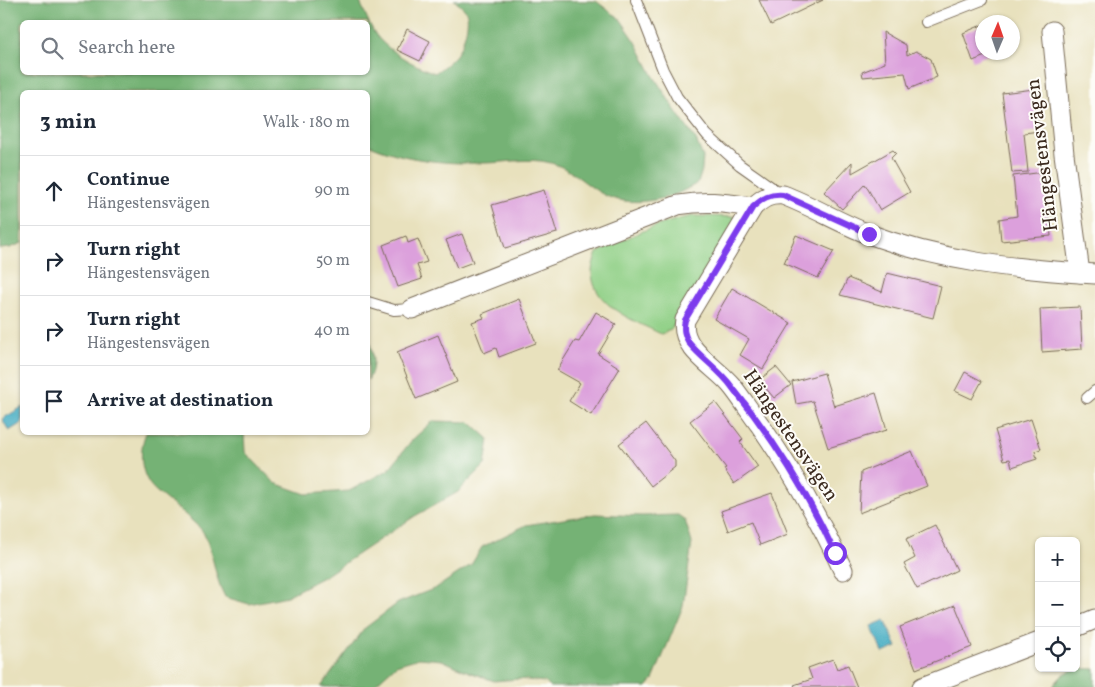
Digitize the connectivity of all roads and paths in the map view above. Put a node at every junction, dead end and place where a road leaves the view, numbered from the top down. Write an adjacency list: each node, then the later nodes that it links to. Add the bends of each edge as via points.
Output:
1 (636, 0): 5 (lane, via 677,97 707,135 740,165)
2 (982, 0): 3 (lane)
3 (926, 22)
4 (1052, 30): 7 (street, Hängestensvägen, via 1064,154)
5 (783, 195): 6 (street, Hängestensvägen, via 764,197); 7 (street, Hängestensvägen, via 864,232 932,254 991,265)
6 (753, 207): 9 (street, via 701,201 678,205); 10 (street, Hängestensvägen, via 683,328 698,353 732,386 773,444 798,482)
7 (1088, 274)
8 (370, 303): 9 (lane, via 394,310)
9 (412, 310)
10 (843, 570)
11 (1095, 619): 12 (street)
12 (1080, 625)
13 (1035, 644): 14 (street)
14 (922, 687)

